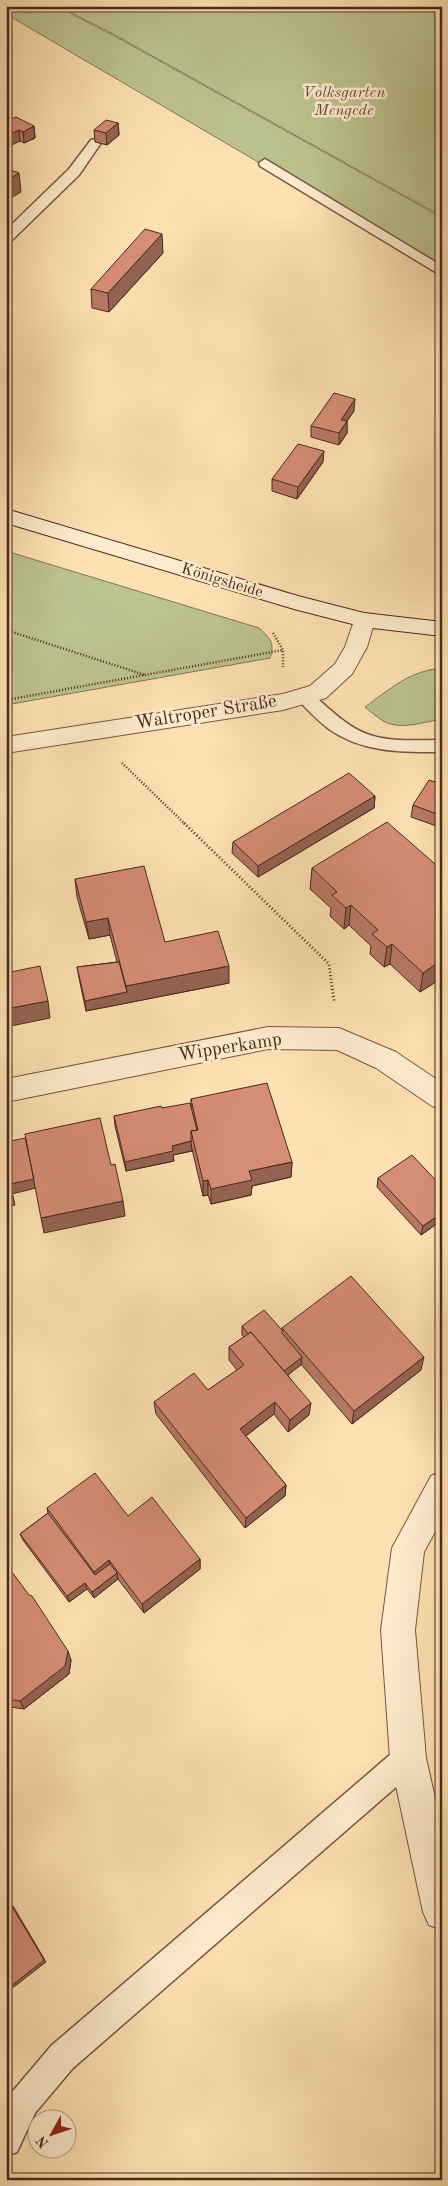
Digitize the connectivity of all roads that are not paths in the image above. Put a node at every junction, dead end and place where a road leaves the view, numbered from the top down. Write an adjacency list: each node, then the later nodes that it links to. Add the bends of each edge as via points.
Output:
1 (95, 143): 3 (lane, via 74,172)
2 (265, 163): 4 (lane)
3 (6, 238)
4 (442, 272)
5 (6, 516): 6 (street, Königsheide)
6 (364, 620): 7 (street, Königsheide); 8 (street, Waltroper Straße, via 356,647 344,669 318,692)
7 (442, 629)
8 (304, 696): 9 (street, Waltroper Straße, via 283,702); 10 (lane, via 336,725 369,742)
9 (6, 745)
10 (440, 745)
11 (6, 1091): 12 (street, Wipperkamp, via 268,1038 339,1039 386,1060)
12 (442, 1098)
13 (442, 1487): 14 (street, via 408,1548 398,1630)
14 (408, 1758): 15 (street); 16 (lane, via 62,2057 24,2102)
15 (442, 1912)
16 (6, 2141)

